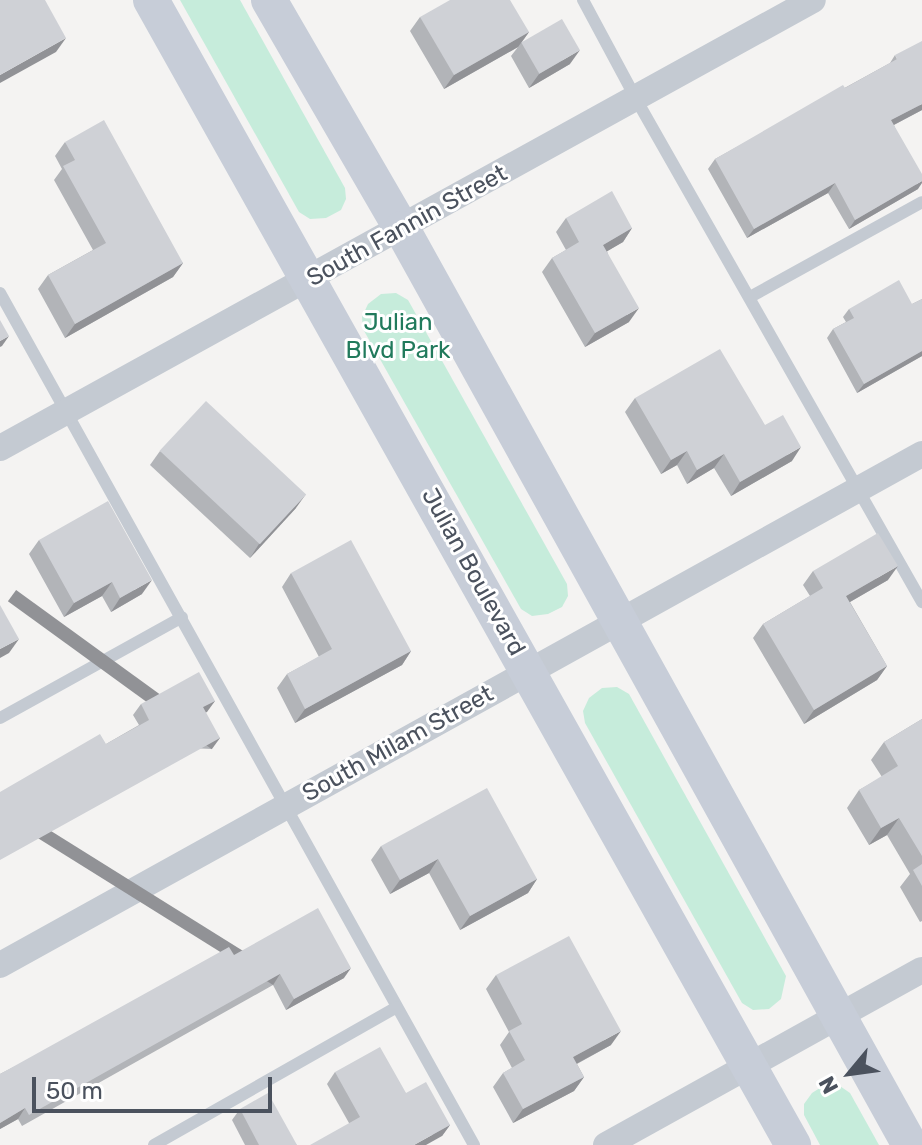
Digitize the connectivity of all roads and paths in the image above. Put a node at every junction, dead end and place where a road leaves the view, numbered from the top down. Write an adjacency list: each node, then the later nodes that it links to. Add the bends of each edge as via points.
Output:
1 (151, 0): 8 (street, Julian Boulevard)
2 (269, 0): 7 (street)
3 (583, 0): 5 (lane)
4 (813, 0): 5 (street, South Fannin Street)
5 (636, 99): 7 (street, South Fannin Street); 10 (lane)
6 (922, 202): 10 (lane)
7 (402, 229): 8 (street, South Fannin Street); 17 (street)
8 (308, 281): 11 (street, South Fannin Street); 18 (street, Julian Boulevard)
9 (0, 293): 11 (lane)
10 (750, 297): 14 (lane)
11 (67, 411): 12 (street, South Fannin Street); 16 (lane)
12 (0, 448)
13 (922, 454): 14 (street, South Milam Street)
14 (860, 489): 15 (lane); 17 (street, South Milam Street)
15 (922, 602)
16 (182, 617): 19 (lane); 20 (lane)
17 (621, 622): 18 (street, South Milam Street); 24 (street)
18 (528, 671): 20 (street, South Milam Street); 25 (street, Julian Boulevard)
19 (0, 718)
20 (287, 806): 21 (street, South Milam Street); 23 (lane)
21 (0, 965)
22 (922, 970): 24 (street)
23 (397, 1007): 26 (lane); 27 (lane)
24 (838, 1016): 25 (street); 30 (street)
25 (749, 1065): 28 (street); 29 (street, Julian Boulevard)
26 (154, 1145)
27 (474, 1145)
28 (606, 1145)
29 (793, 1145)
30 (910, 1145)

